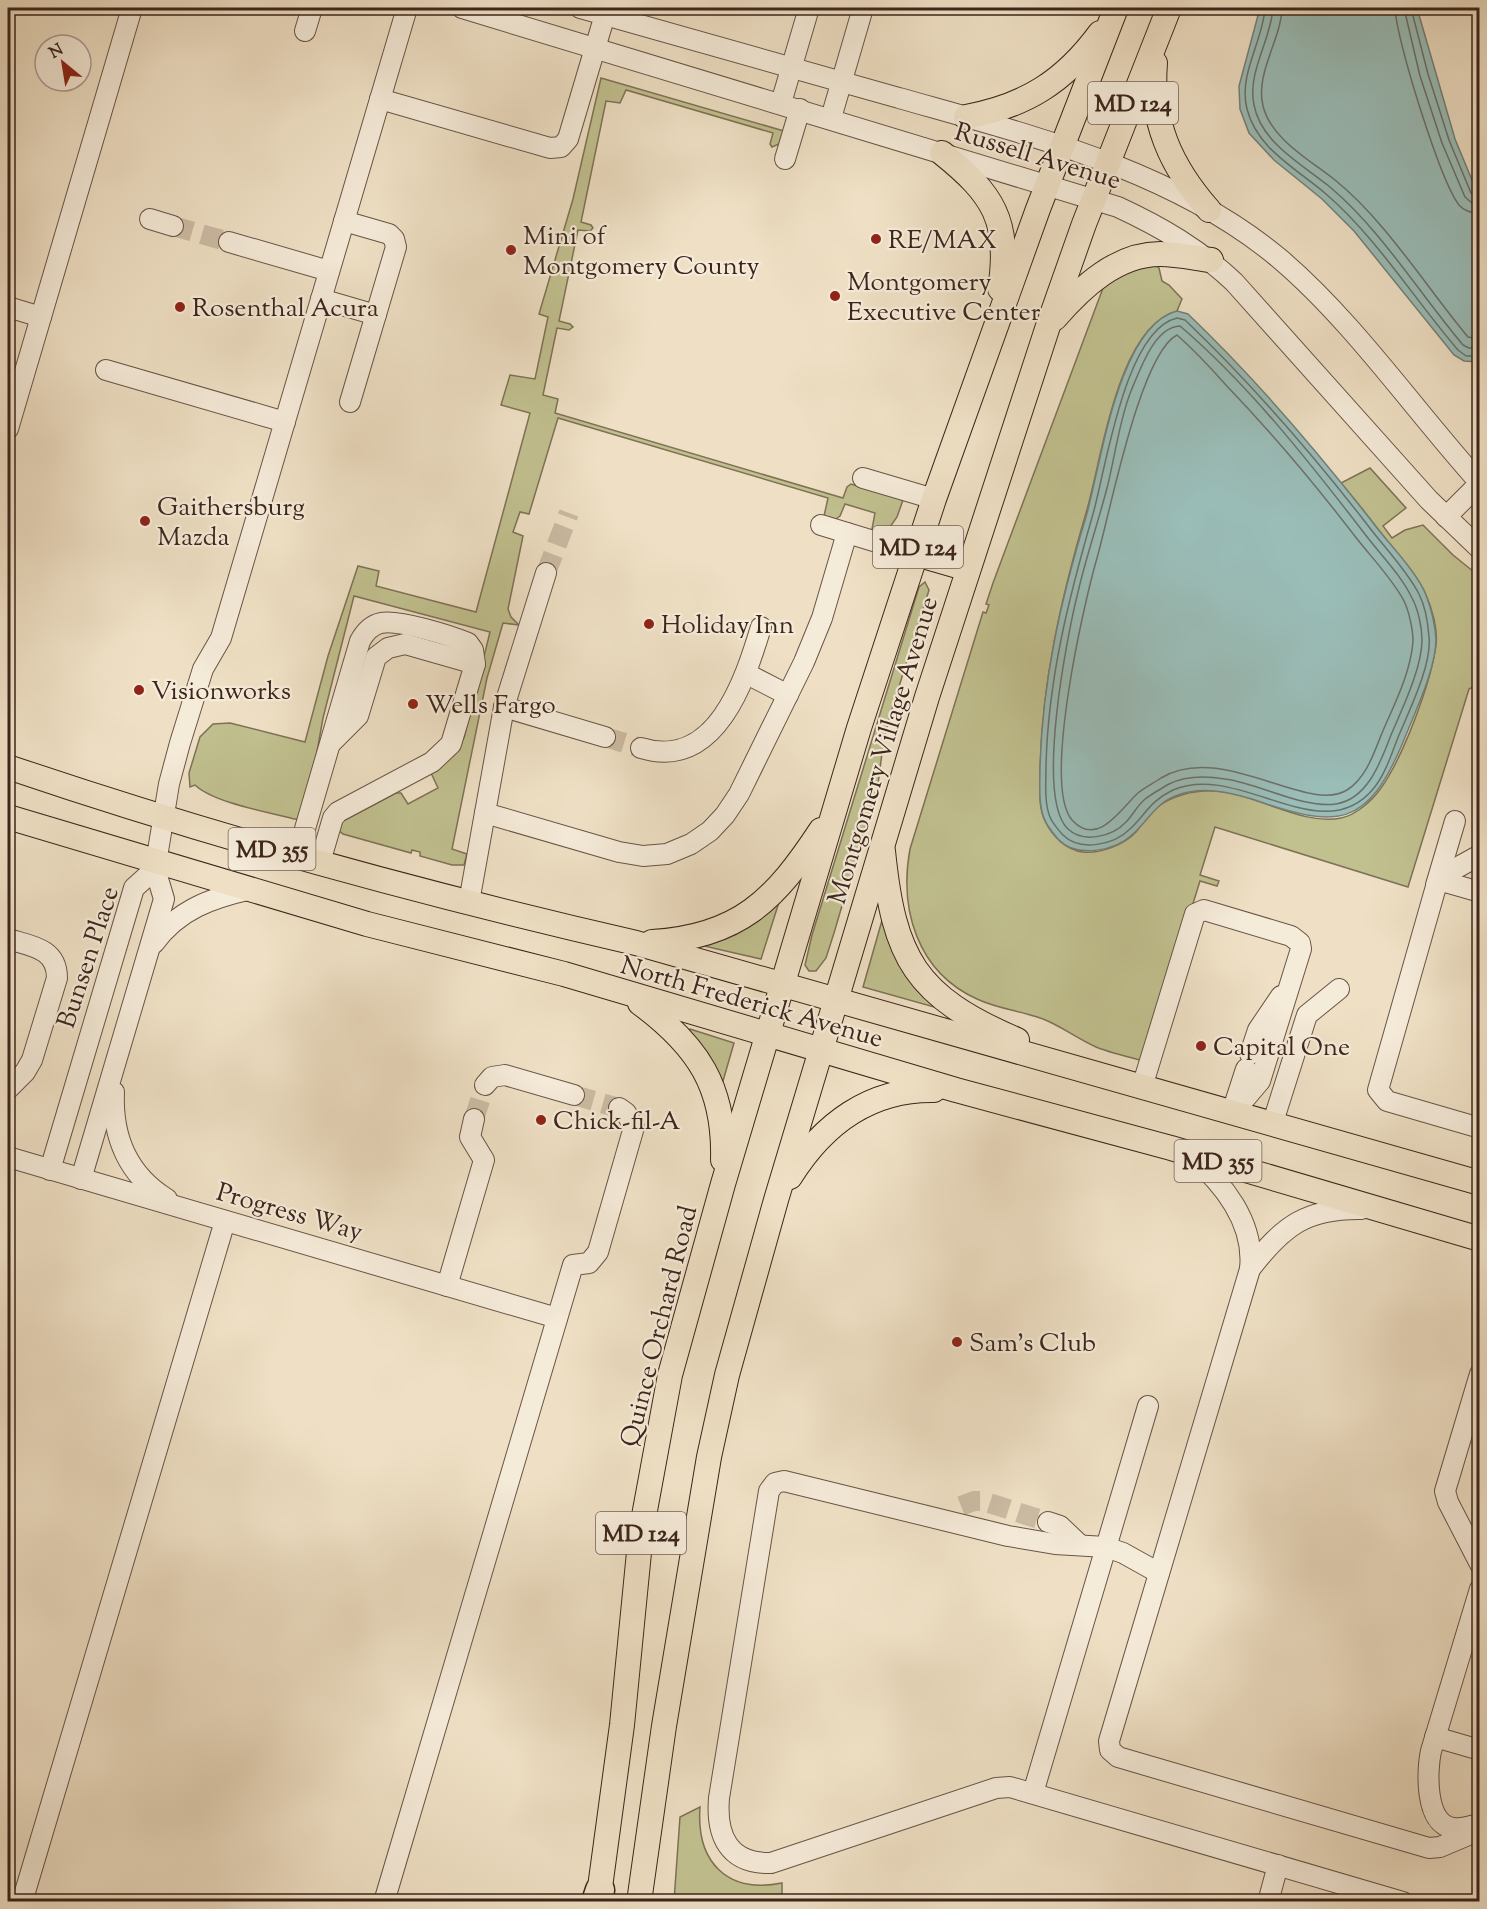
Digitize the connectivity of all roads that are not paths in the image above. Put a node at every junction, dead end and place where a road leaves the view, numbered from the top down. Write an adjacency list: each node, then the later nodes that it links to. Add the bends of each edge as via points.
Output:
1 (132, 8): 37 (street)
2 (312, 8): 11 (street)
3 (407, 8): 16 (street)
4 (462, 8): 13 (street, Russell Avenue)
5 (580, 8): 9 (street, Russell Avenue)
6 (809, 8): 14 (street)
7 (863, 8): 15 (street)
8 (1169, 8): 12 (main road, Montgomery Village Avenue / MD 124)
9 (606, 11): 13 (street); 14 (street, Russell Avenue)
10 (1115, 11): 19 (main road, via 1069,68 1032,97 998,111); 21 (main road, Montgomery Village Avenue / MD 124)
11 (305, 31)
12 (1157, 41): 24 (main road, Montgomery Village Avenue / MD 124); 27 (main road, via 1154,81 1162,139 1190,188)
13 (596, 46): 16 (street, via 568,139 555,148); 17 (street, Russell Avenue)
14 (792, 67): 15 (street, Russell Avenue); 17 (street)
15 (842, 82): 19 (street, Russell Avenue); 20 (street)
16 (380, 99): 29 (street)
17 (781, 104): 18 (street, Russell Avenue)
18 (800, 109): 20 (street, Russell Avenue); 23 (street)
19 (966, 117): 21 (street, Russell Avenue)
20 (831, 118): 22 (street, Russell Avenue)
21 (1061, 148): 24 (street, Russell Avenue); 25 (main road, Montgomery Village Avenue / MD 124)
22 (942, 153): 25 (street, Russell Avenue); 38 (main road, via 970,176 993,206 1002,240)
23 (785, 159)
24 (1108, 165): 26 (main road, Montgomery Village Avenue / MD 124); 27 (street, Russell Avenue)
25 (1047, 186): 26 (street, Russell Avenue); 38 (main road, Montgomery Village Avenue / MD 124)
26 (1094, 200): 32 (street, Russell Avenue, via 1170,232); 39 (main road, Montgomery Village Avenue / MD 124)
27 (1209, 210): 45 (street, Russell Avenue, via 1280,259 1312,289)
28 (150, 219): 30 (street)
29 (344, 221): 33 (street); 36 (street, via 389,234 395,242)
30 (173, 226)
31 (229, 242): 33 (street)
32 (1211, 260): 39 (main road, via 1160,254 1122,262 1073,297); 47 (street, Russell Avenue)
33 (329, 271): 34 (street)
34 (321, 299): 36 (street); 42 (street)
35 (8, 307): 37 (street)
36 (375, 315): 41 (street)
37 (41, 317): 43 (street)
38 (994, 326): 46 (main road, Montgomery Village Avenue / MD 124)
39 (1048, 326): 52 (main road, Montgomery Village Avenue / MD 124)
40 (106, 370): 42 (street)
41 (350, 402)
42 (285, 422): 66 (street, via 221,638 201,674 169,784)
43 (8, 429)
44 (863, 478): 46 (street)
45 (1479, 483): 47 (street)
46 (934, 498): 51 (main road, Montgomery Village Avenue / MD 124)
47 (1446, 517): 50 (street, Russell Avenue)
48 (821, 525): 49 (street)
49 (847, 533): 51 (street); 57 (street, via 814,640)
50 (1476, 537)
51 (916, 554): 52 (main road); 63 (main road, Montgomery Village Avenue / MD 124)
52 (968, 569): 68 (main road, Montgomery Village Avenue / MD 124)
53 (546, 573): 58 (street)
54 (761, 627): 56 (street)
55 (475, 664): 60 (street, via 405,644 388,648 376,657 358,716); 60 (street, via 473,650 465,642 394,623 372,626 360,640); 70 (street, via 452,742 432,762 338,812)
56 (747, 674): 57 (street); 61 (street, via 730,708 702,737 664,752)
57 (788, 695): 64 (street, via 725,816 691,844 667,854 619,852)
58 (504, 707): 59 (street); 64 (street)
59 (605, 737)
60 (329, 745): 70 (street)
61 (641, 748)
62 (8, 767): 66 (main road, North Frederick Avenue / MD 355)
63 (834, 811): 76 (main road, via 780,886 738,921 682,940); 80 (main road, Montgomery Village Avenue / MD 124)
64 (485, 813): 75 (street)
65 (8, 817): 71 (main road, North Frederick Avenue / MD 355)
66 (164, 818): 70 (main road, North Frederick Avenue / MD 355); 71 (street)
67 (1455, 821): 72 (street)
68 (882, 842): 83 (main road, Montgomery Village Avenue / MD 124); 87 (main road, via 897,934 910,964 926,984 956,1009 1003,1034)
69 (1479, 855): 72 (street)
70 (309, 859): 75 (main road, North Frederick Avenue / MD 355)
71 (156, 865): 73 (main road, North Frederick Avenue / MD 355); 78 (street, Bunsen Place, via 164,899); 100 (street, Bunsen Place, via 134,888)
72 (1437, 883): 74 (street); 97 (street, via 1378,1090 1387,1101)
73 (251, 889): 78 (street, via 216,897 191,909 164,929); 82 (main road, North Frederick Avenue / MD 355)
74 (1479, 892)
75 (469, 902): 76 (main road, North Frederick Avenue / MD 355)
76 (636, 944): 80 (main road, North Frederick Avenue / MD 355)
77 (9, 946): 90 (street, via 50,954 57,978 32,1060)
78 (149, 950): 86 (street, Bunsen Place)
79 (1293, 979): 89 (street, via 1301,955 1296,939 1199,911); 94 (street, via 1258,1030); 94 (street, via 1260,1081)
80 (783, 987): 83 (main road, North Frederick Avenue / MD 355); 84 (main road, Quince Orchard Road / MD 124)
81 (1339, 989): 96 (street, via 1307,1015)
82 (628, 994): 84 (main road, North Frederick Avenue / MD 355); 103 (main road, via 656,1014 688,1046 708,1074 719,1100 723,1129)
83 (834, 1001): 85 (main road, MD 124); 87 (main road, North Frederick Avenue / MD 355)
84 (769, 1036): 85 (main road, North Frederick Avenue / MD 355); 103 (main road, Quince Orchard Road / MD 124)
85 (819, 1050): 91 (main road, North Frederick Avenue / MD 355); 104 (main road, MD 124)
86 (115, 1065): 101 (street, Bunsen Place); 105 (street, via 113,1117 123,1151 142,1180)
87 (1111, 1078): 89 (main road, North Frederick Avenue / MD 355)
88 (485, 1085): 92 (street, via 492,1077 505,1075)
89 (1142, 1087): 94 (main road, North Frederick Avenue / MD 355)
90 (8, 1089)
91 (956, 1090): 98 (main road, North Frederick Avenue / MD 355); 104 (main road, via 895,1093 848,1113 829,1127 803,1156)
92 (574, 1095)
93 (619, 1108): 111 (street, via 632,1119 633,1135 598,1252 589,1263 573,1265)
94 (1232, 1114): 96 (main road, North Frederick Avenue / MD 355)
95 (474, 1119): 110 (street, via 470,1137 484,1160)
96 (1272, 1125): 102 (main road, North Frederick Avenue / MD 355)
97 (1479, 1128)
98 (1184, 1151): 106 (main road, North Frederick Avenue / MD 355); 109 (street, via 1234,1204 1249,1246)
99 (8, 1157): 100 (street, Progress Way)
100 (50, 1170): 101 (street, Progress Way)
101 (81, 1179): 105 (street, Progress Way)
102 (1479, 1183)
103 (723, 1184): 126 (main road, Quince Orchard Road / MD 124, via 670,1375 641,1532 622,1725)
104 (776, 1200): 129 (main road, MD 124, via 709,1456)
105 (179, 1207): 107 (street, Progress Way)
106 (1378, 1209): 108 (main road, North Frederick Avenue / MD 355); 109 (street, via 1330,1210 1296,1221 1272,1240)
107 (225, 1221): 110 (street, Progress Way); 127 (street)
108 (1479, 1239)
109 (1250, 1269): 118 (street)
110 (447, 1286): 111 (street, Progress Way)
111 (557, 1318): 128 (street)
112 (1479, 1374): 117 (street, via 1445,1494)
113 (1148, 1407): 116 (street)
114 (1048, 1522): 115 (street, via 1060,1526)
115 (1080, 1545): 116 (street); 122 (street, via 1008,1536 953,1513 869,1504 784,1481 771,1486 720,1798 720,1831 740,1856 771,1863 996,1788)
116 (1106, 1547): 118 (street); 122 (street)
117 (1479, 1564)
118 (1159, 1573): 124 (street, via 1109,1741 1113,1754 1429,1848)
119 (1479, 1589): 120 (street)
120 (1436, 1737): 121 (street); 123 (street, via 1427,1775 1433,1807 1450,1827)
121 (1479, 1750)
122 (1033, 1793): 125 (street)
123 (1479, 1825)
124 (1479, 1830)
125 (1278, 1865): 130 (street); 131 (street)
126 (598, 1898)
127 (22, 1902)
128 (384, 1902)
129 (639, 1902)
130 (1268, 1902)
131 (1403, 1902)

